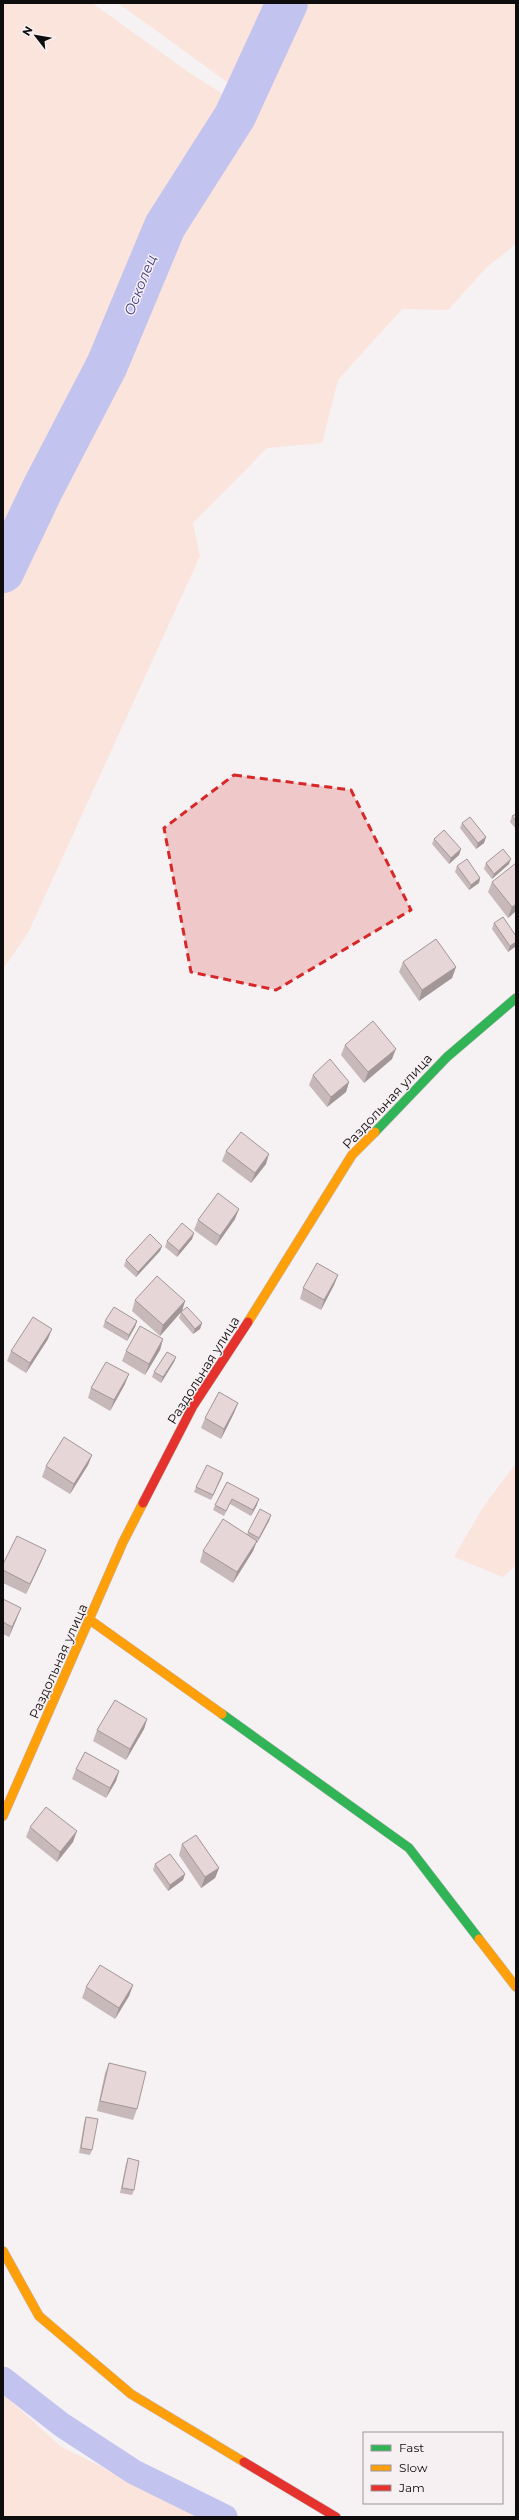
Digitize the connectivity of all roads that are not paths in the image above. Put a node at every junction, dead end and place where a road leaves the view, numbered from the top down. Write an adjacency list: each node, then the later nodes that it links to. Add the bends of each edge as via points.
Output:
1 (516, 998): 2 (street, Раздольная улица, via 447,1056 352,1155 277,1278 193,1406 123,1542)
2 (90, 1620): 3 (street, Раздольная улица); 4 (street, via 409,1848)
3 (3, 1816)
4 (516, 1987)
5 (3, 2251): 6 (street, via 39,2316 131,2394)
6 (336, 2517)

